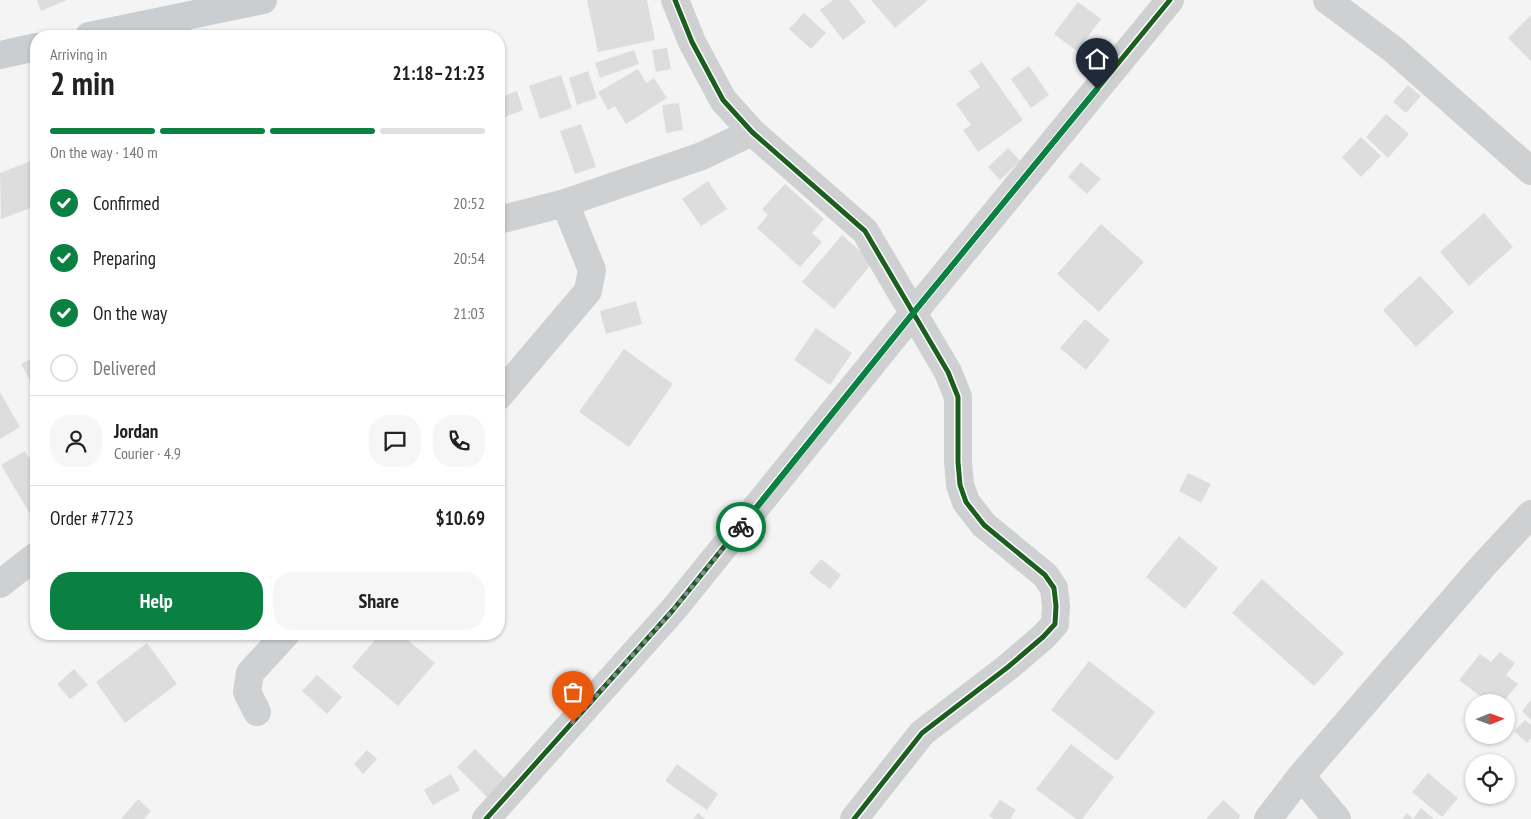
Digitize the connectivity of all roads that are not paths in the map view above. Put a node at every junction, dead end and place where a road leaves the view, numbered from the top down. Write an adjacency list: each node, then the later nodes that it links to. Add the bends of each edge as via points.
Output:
1 (264, 0): 5 (main road)
2 (675, 0): 9 (street, via 692,42 723,100)
3 (1170, 0): 13 (street)
4 (1327, 0): 10 (street, via 1394,50)
5 (173, 28): 6 (main road)
6 (152, 30)
7 (30, 48): 8 (main road)
8 (0, 55)
9 (752, 132): 11 (street, via 702,156); 13 (street, via 866,232)
10 (1531, 172)
11 (565, 203): 12 (street); 14 (street, via 592,270 588,291)
12 (505, 218)
13 (914, 312): 21 (street, via 673,610); 22 (street, via 948,372 958,397 958,462 960,485 966,502 984,525 1045,575 1054,588 1055,624 1008,667 922,733)
14 (505, 389)
15 (1531, 514): 20 (street)
16 (30, 561): 17 (street)
17 (0, 584)
18 (281, 640): 19 (street, via 250,674 246,692)
19 (257, 712)
20 (1302, 776): 23 (street); 24 (street)
21 (486, 819)
22 (854, 819)
23 (1268, 819)
24 (1337, 819)

